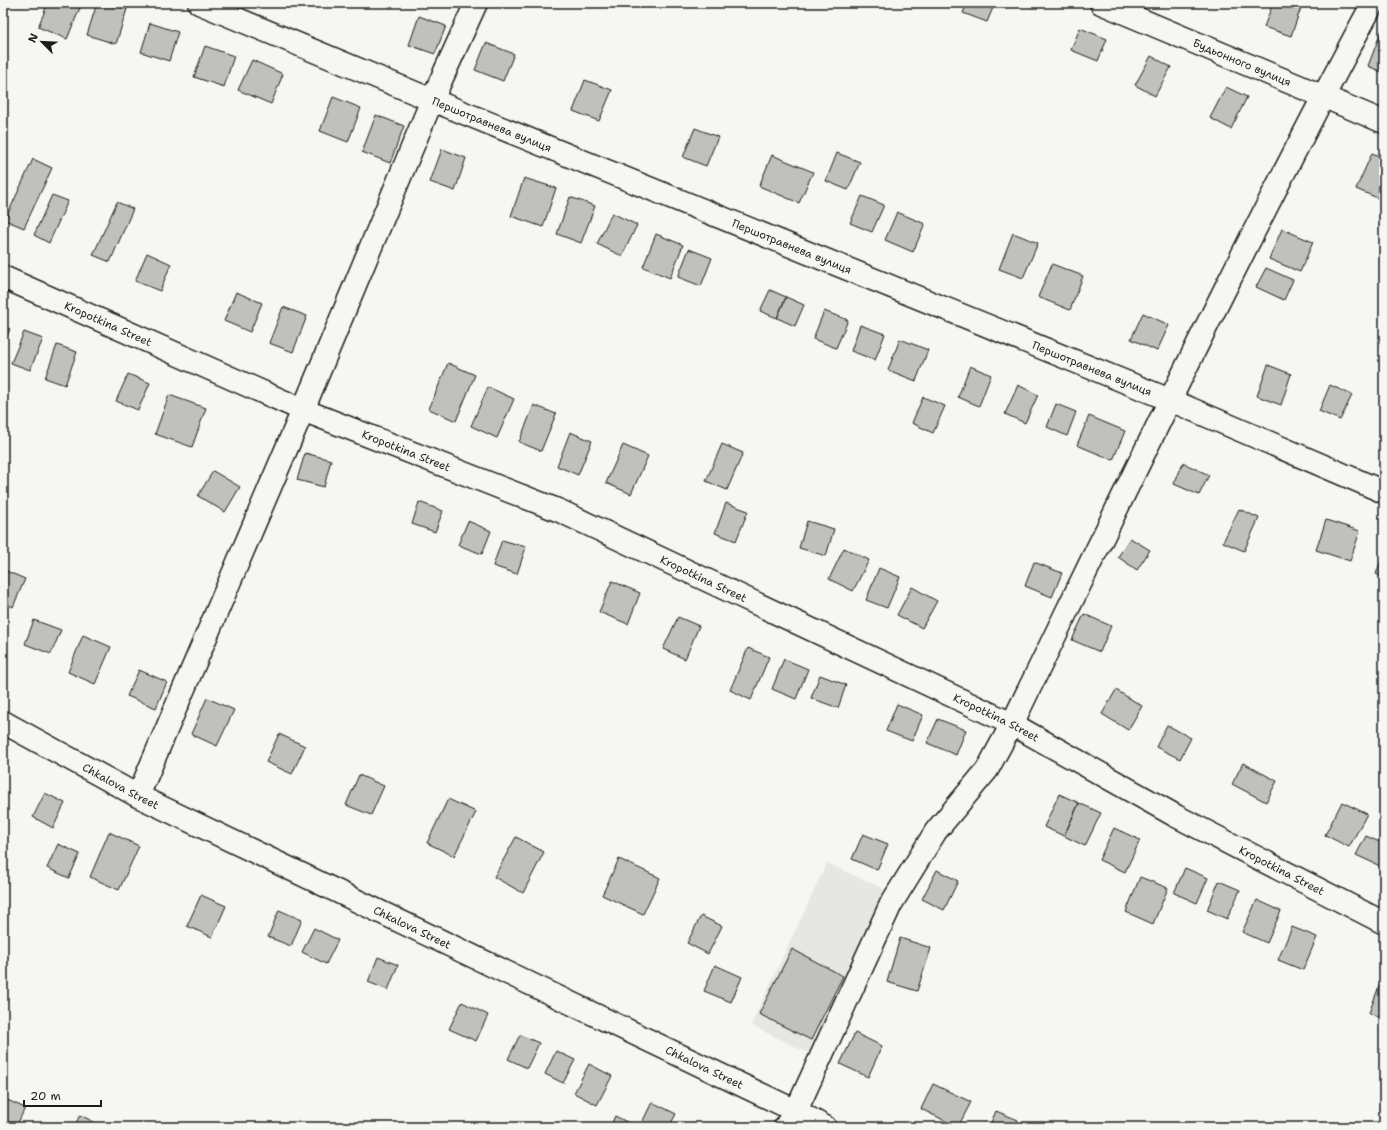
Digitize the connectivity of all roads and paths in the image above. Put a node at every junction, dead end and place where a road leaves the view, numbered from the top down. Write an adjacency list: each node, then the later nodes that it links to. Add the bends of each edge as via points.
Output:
1 (199, 3): 6 (street, Першотравнева вулиця)
2 (476, 3): 6 (street)
3 (1101, 3): 5 (street, Будьонного вулиця)
4 (1373, 3): 5 (street)
5 (1323, 96): 7 (street, Будьонного вулиця); 9 (street)
6 (432, 100): 9 (street, Першотравнева вулиця); 10 (street)
7 (1384, 122)
8 (3, 277): 10 (street, Kropotkina Street)
9 (1170, 400): 11 (street, Першотравнева вулиця); 13 (street)
10 (303, 410): 13 (street, Kropotkina Street, via 560,511); 14 (street)
11 (1384, 492)
12 (3, 722): 14 (street, Chkalova Street)
13 (1012, 724): 15 (street, Kropotkina Street, via 1176,816); 16 (street, via 987,770 936,831 892,904)
14 (138, 796): 16 (street, Chkalova Street)
15 (1384, 923)
16 (791, 1119): 17 (street, Chkalova Street)
17 (825, 1127)

